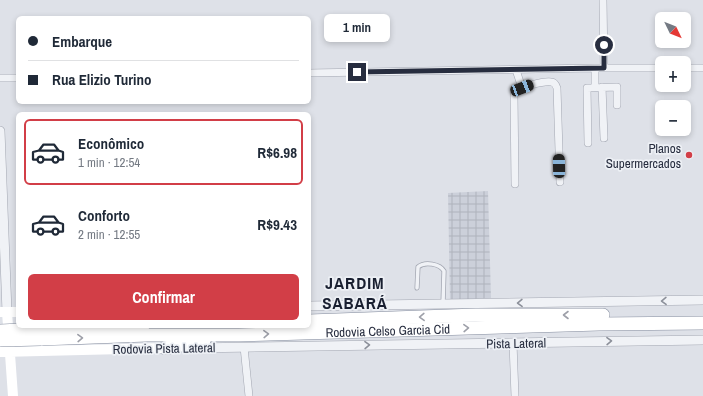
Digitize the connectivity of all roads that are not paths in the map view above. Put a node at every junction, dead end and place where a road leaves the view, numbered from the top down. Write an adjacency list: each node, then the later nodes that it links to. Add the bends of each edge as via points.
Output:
1 (603, 0): 3 (street)
2 (595, 68): 3 (street); 7 (street); 11 (street)
3 (604, 68): 4 (street)
4 (655, 68)
5 (691, 68): 6 (street)
6 (703, 68)
7 (516, 70): 8 (street); 12 (street)
8 (311, 73)
9 (0, 78): 10 (street)
10 (16, 78)
11 (598, 87): 13 (street, via 617,87); 15 (street); 16 (street, via 587,88)
12 (522, 88): 17 (street, via 538,82 552,82 556,85); 18 (street, via 514,95)
13 (618, 105)
14 (0, 131): 23 (street)
15 (604, 138)
16 (588, 143)
17 (560, 182)
18 (515, 184)
19 (417, 288): 21 (lane, via 418,267 424,264 438,265 444,271)
20 (703, 300): 21 (street, one-way to 21)
21 (443, 304): 22 (street)
22 (311, 306)
23 (4, 312): 24 (main road); 36 (main road)
24 (16, 312)
25 (703, 315): 26 (highway, Rodovia Celso Garcia Cid, one-way to 26, via 476,315)
26 (311, 320)
27 (703, 323): 33 (highway, Rodovia Celso Garcia Cid, one-way to 27, via 599,324)
28 (118, 328): 30 (highway, Rodovia Celso Garcia Cid)
29 (0, 331): 30 (highway, Rodovia Celso Garcia Cid, bridge)
30 (41, 334): 31 (highway, Rodovia Celso Garcia Cid, bridge); 33 (highway, Rodovia Celso Garcia Cid, one-way to 33)
31 (0, 340)
32 (703, 340): 34 (street, Pista Lateral, one-way to 32)
33 (242, 341): 34 (street, Pista Lateral, one-way to 34, via 328,345); 35 (highway); 38 (street)
34 (513, 343): 39 (street)
35 (164, 348): 36 (main road, Rodovia Pista Lateral)
36 (5, 351): 37 (main road)
37 (13, 396)
38 (249, 396)
39 (514, 396)

